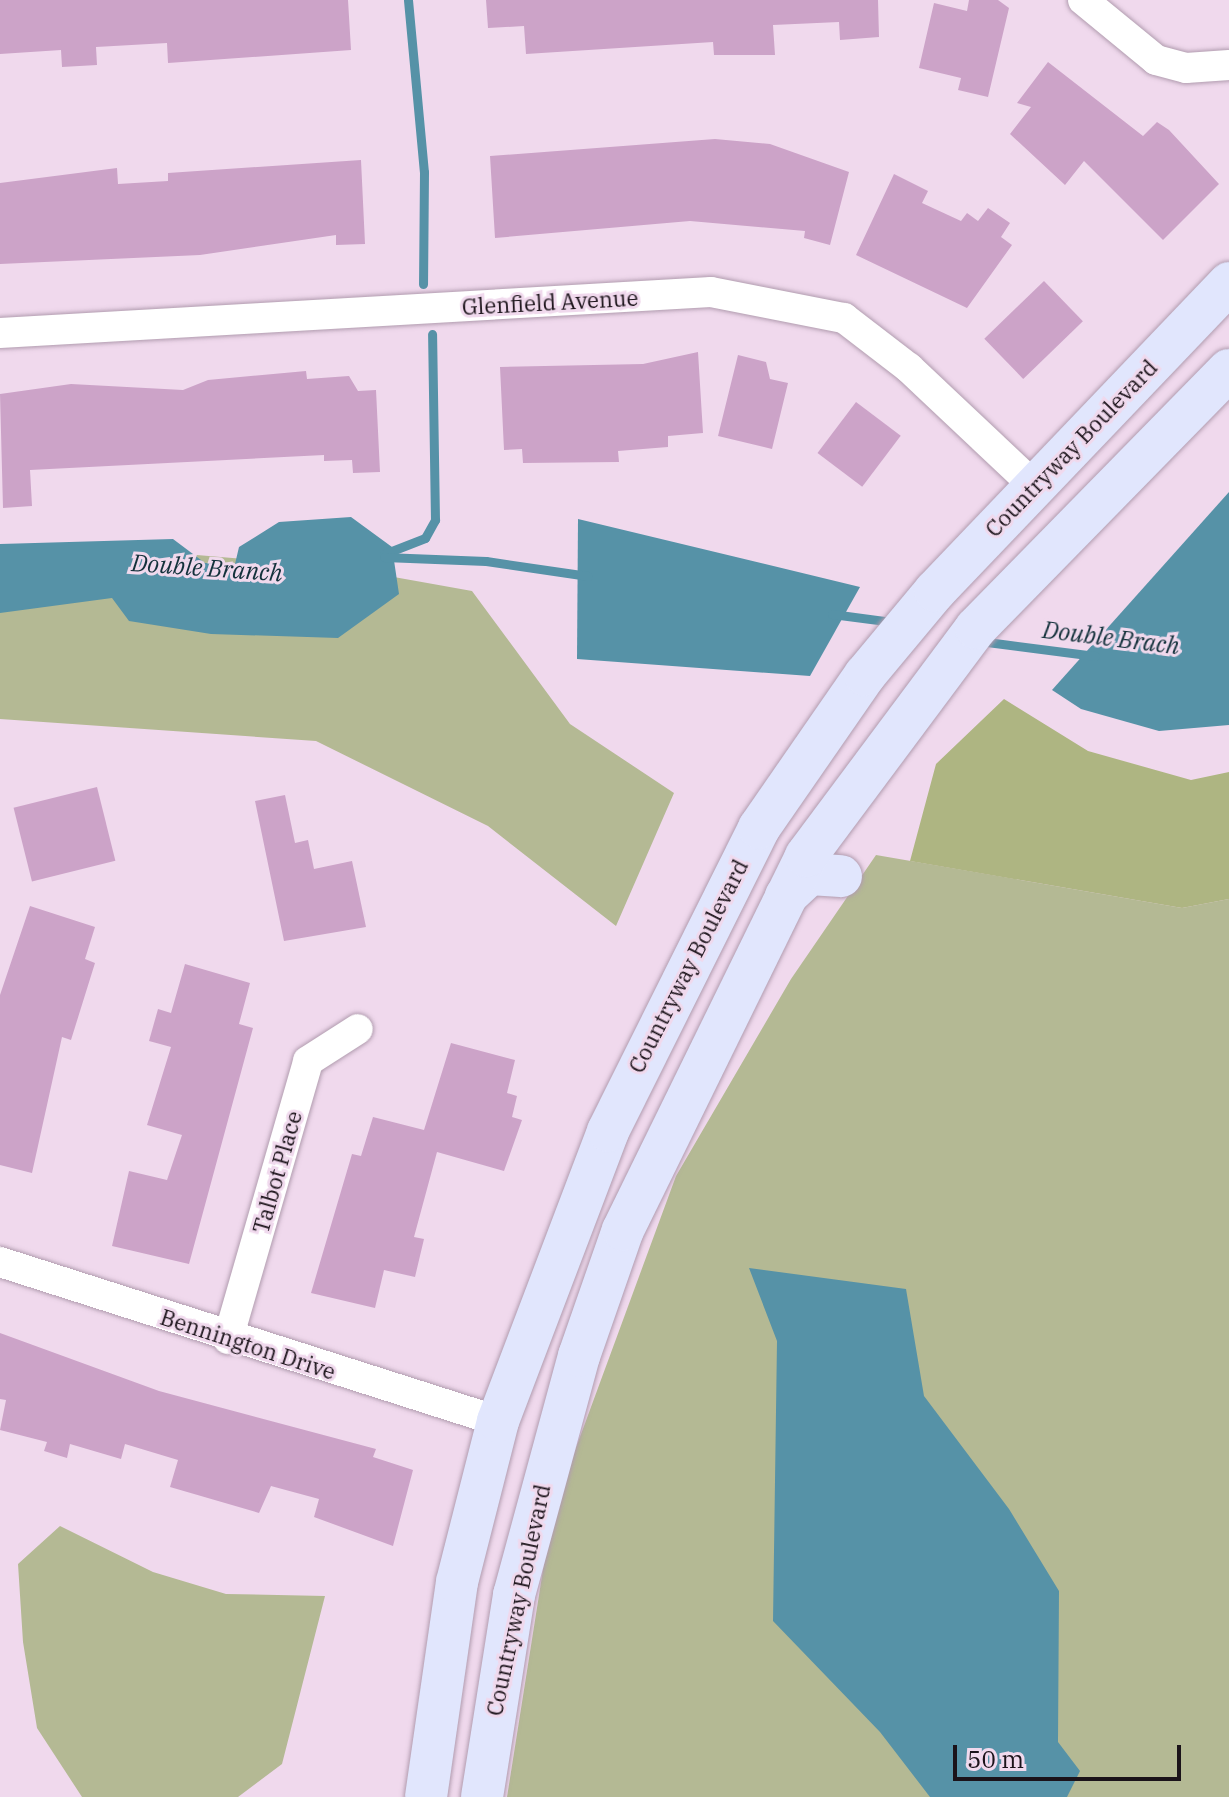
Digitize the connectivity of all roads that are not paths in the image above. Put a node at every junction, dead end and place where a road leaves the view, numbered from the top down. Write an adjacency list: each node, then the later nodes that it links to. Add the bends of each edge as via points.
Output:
1 (1083, 0): 2 (street, via 1156,60 1186,68)
2 (1229, 65)
3 (1229, 283): 6 (street, Countryway Boulevard)
4 (0, 333): 6 (street, Glenfield Avenue, via 711,292 844,318 909,368)
5 (1229, 370): 7 (street, Countryway Boulevard)
6 (1034, 486): 7 (street); 13 (street, Countryway Boulevard, via 865,675 759,828 608,1131)
7 (1077, 529): 9 (street, Countryway Boulevard, via 976,628 909,709)
8 (841, 876): 9 (street, via 810,874)
9 (786, 896): 14 (street, Countryway Boulevard, via 623,1230)
10 (358, 1029): 12 (street, Talbot Place, via 308,1061)
11 (0, 1262): 12 (street, Bennington Drive)
12 (228, 1339): 13 (street, Bennington Drive)
13 (498, 1421): 14 (street); 15 (street, Countryway Boulevard, via 457,1582)
14 (554, 1436): 16 (street, Countryway Boulevard, via 514,1595)
15 (426, 1797)
16 (482, 1797)

